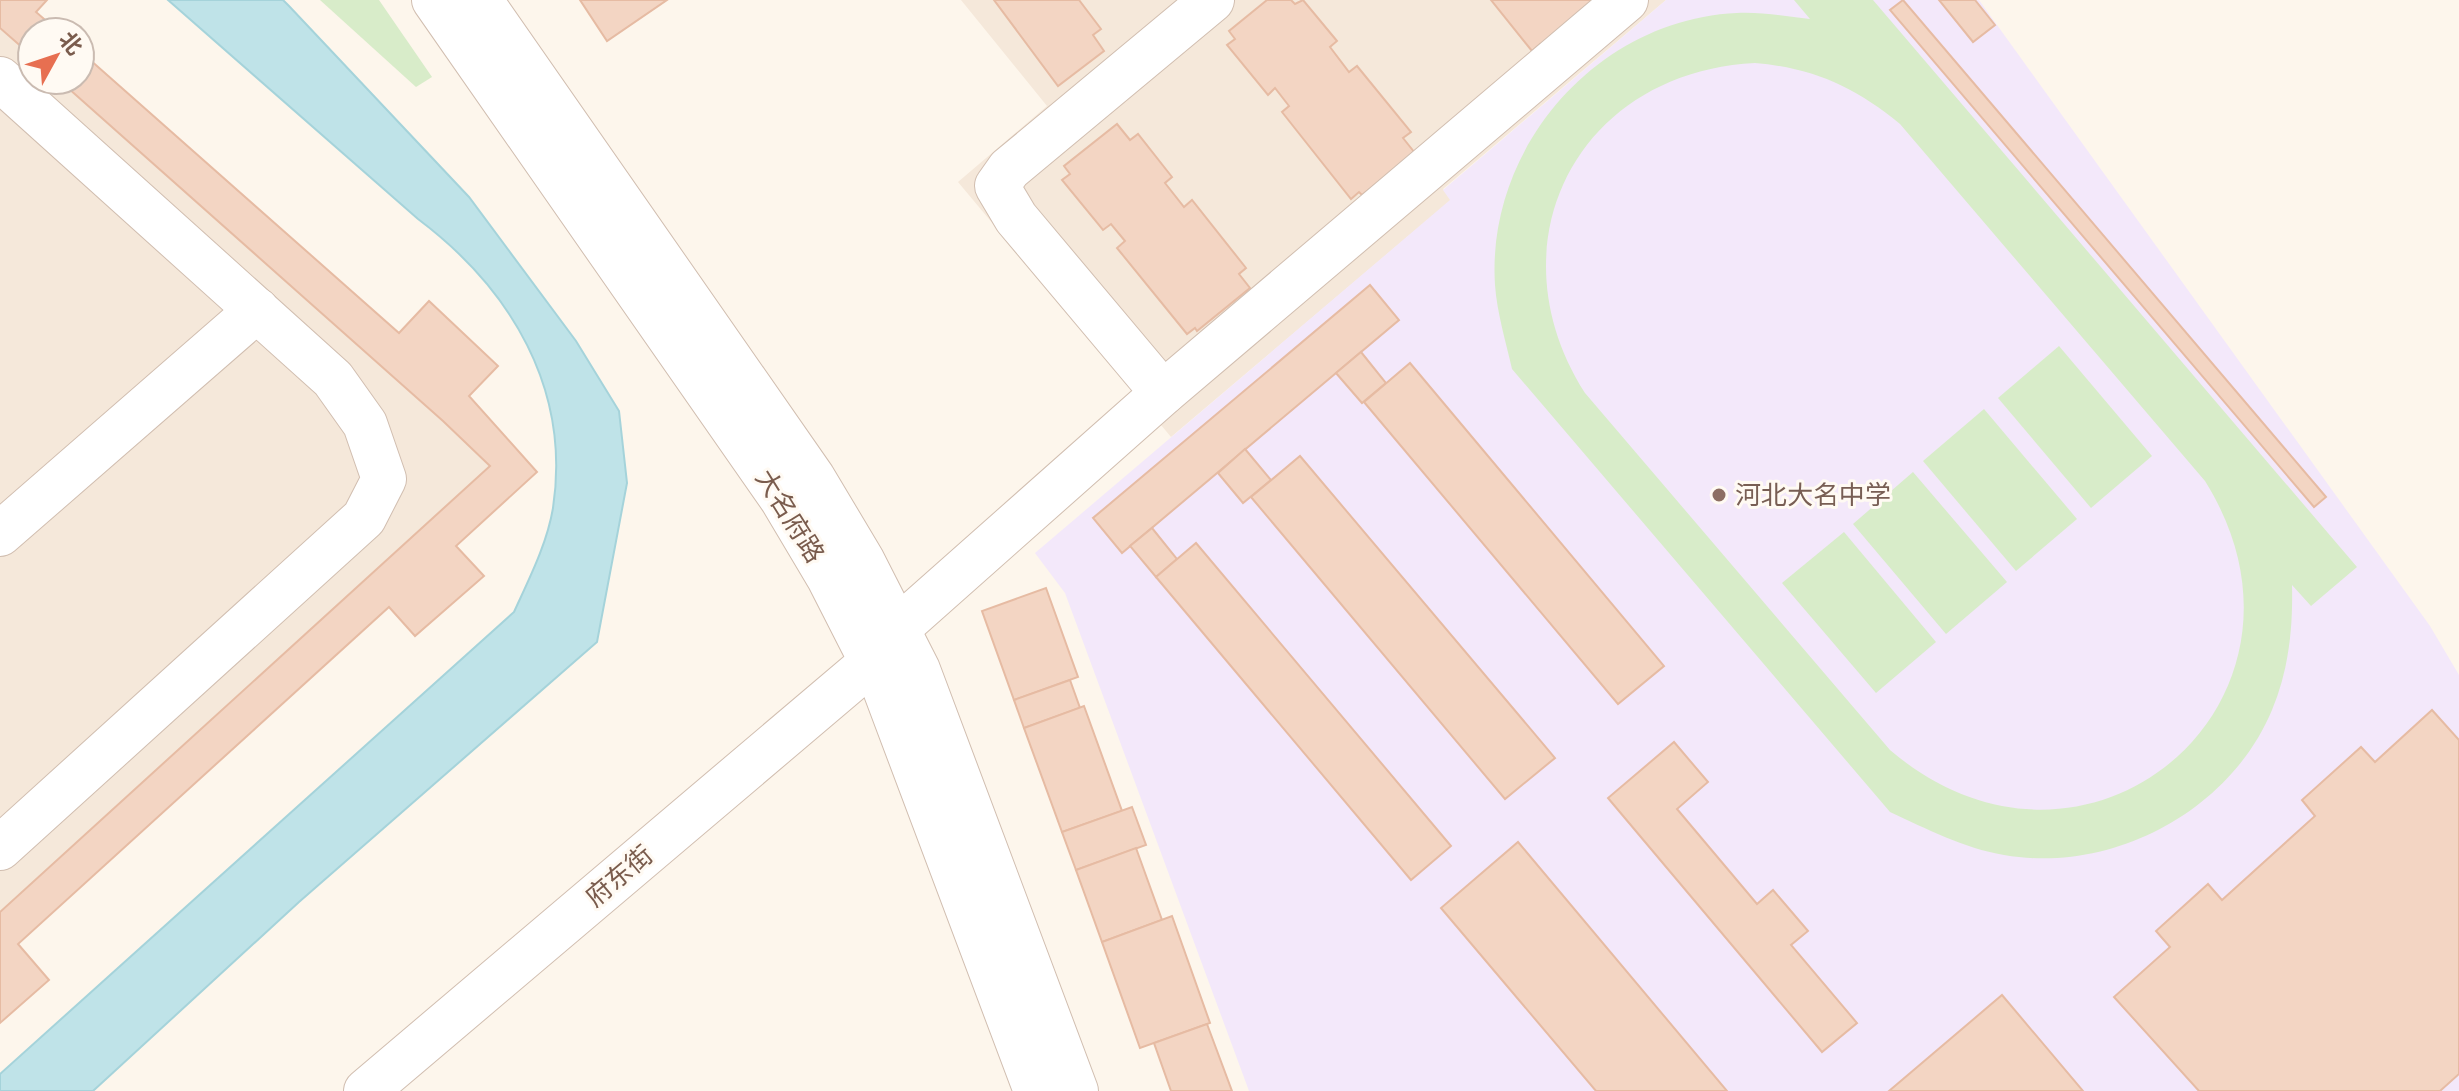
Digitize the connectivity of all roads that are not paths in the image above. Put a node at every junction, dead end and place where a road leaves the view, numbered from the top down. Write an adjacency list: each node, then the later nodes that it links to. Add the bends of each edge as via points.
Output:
1 (434, 0): 9 (street, 大名府路, via 782,499 829,578)
2 (480, 0): 9 (street, 大名府路, via 813,478)
3 (1212, 0): 7 (street, via 1009,169 997,186 1016,218)
4 (1626, 0): 7 (street, 府东街)
5 (0, 79): 6 (street)
6 (257, 310): 8 (street); 10 (street, via 333,379 365,424 384,479 364,518)
7 (1163, 393): 9 (street, 府东街)
8 (0, 534)
9 (885, 645): 11 (street, 府东街); 12 (street, 大名府路, via 883,684); 13 (street, 大名府路, via 918,670)
10 (0, 848)
11 (366, 1091)
12 (1036, 1091)
13 (1076, 1091)

